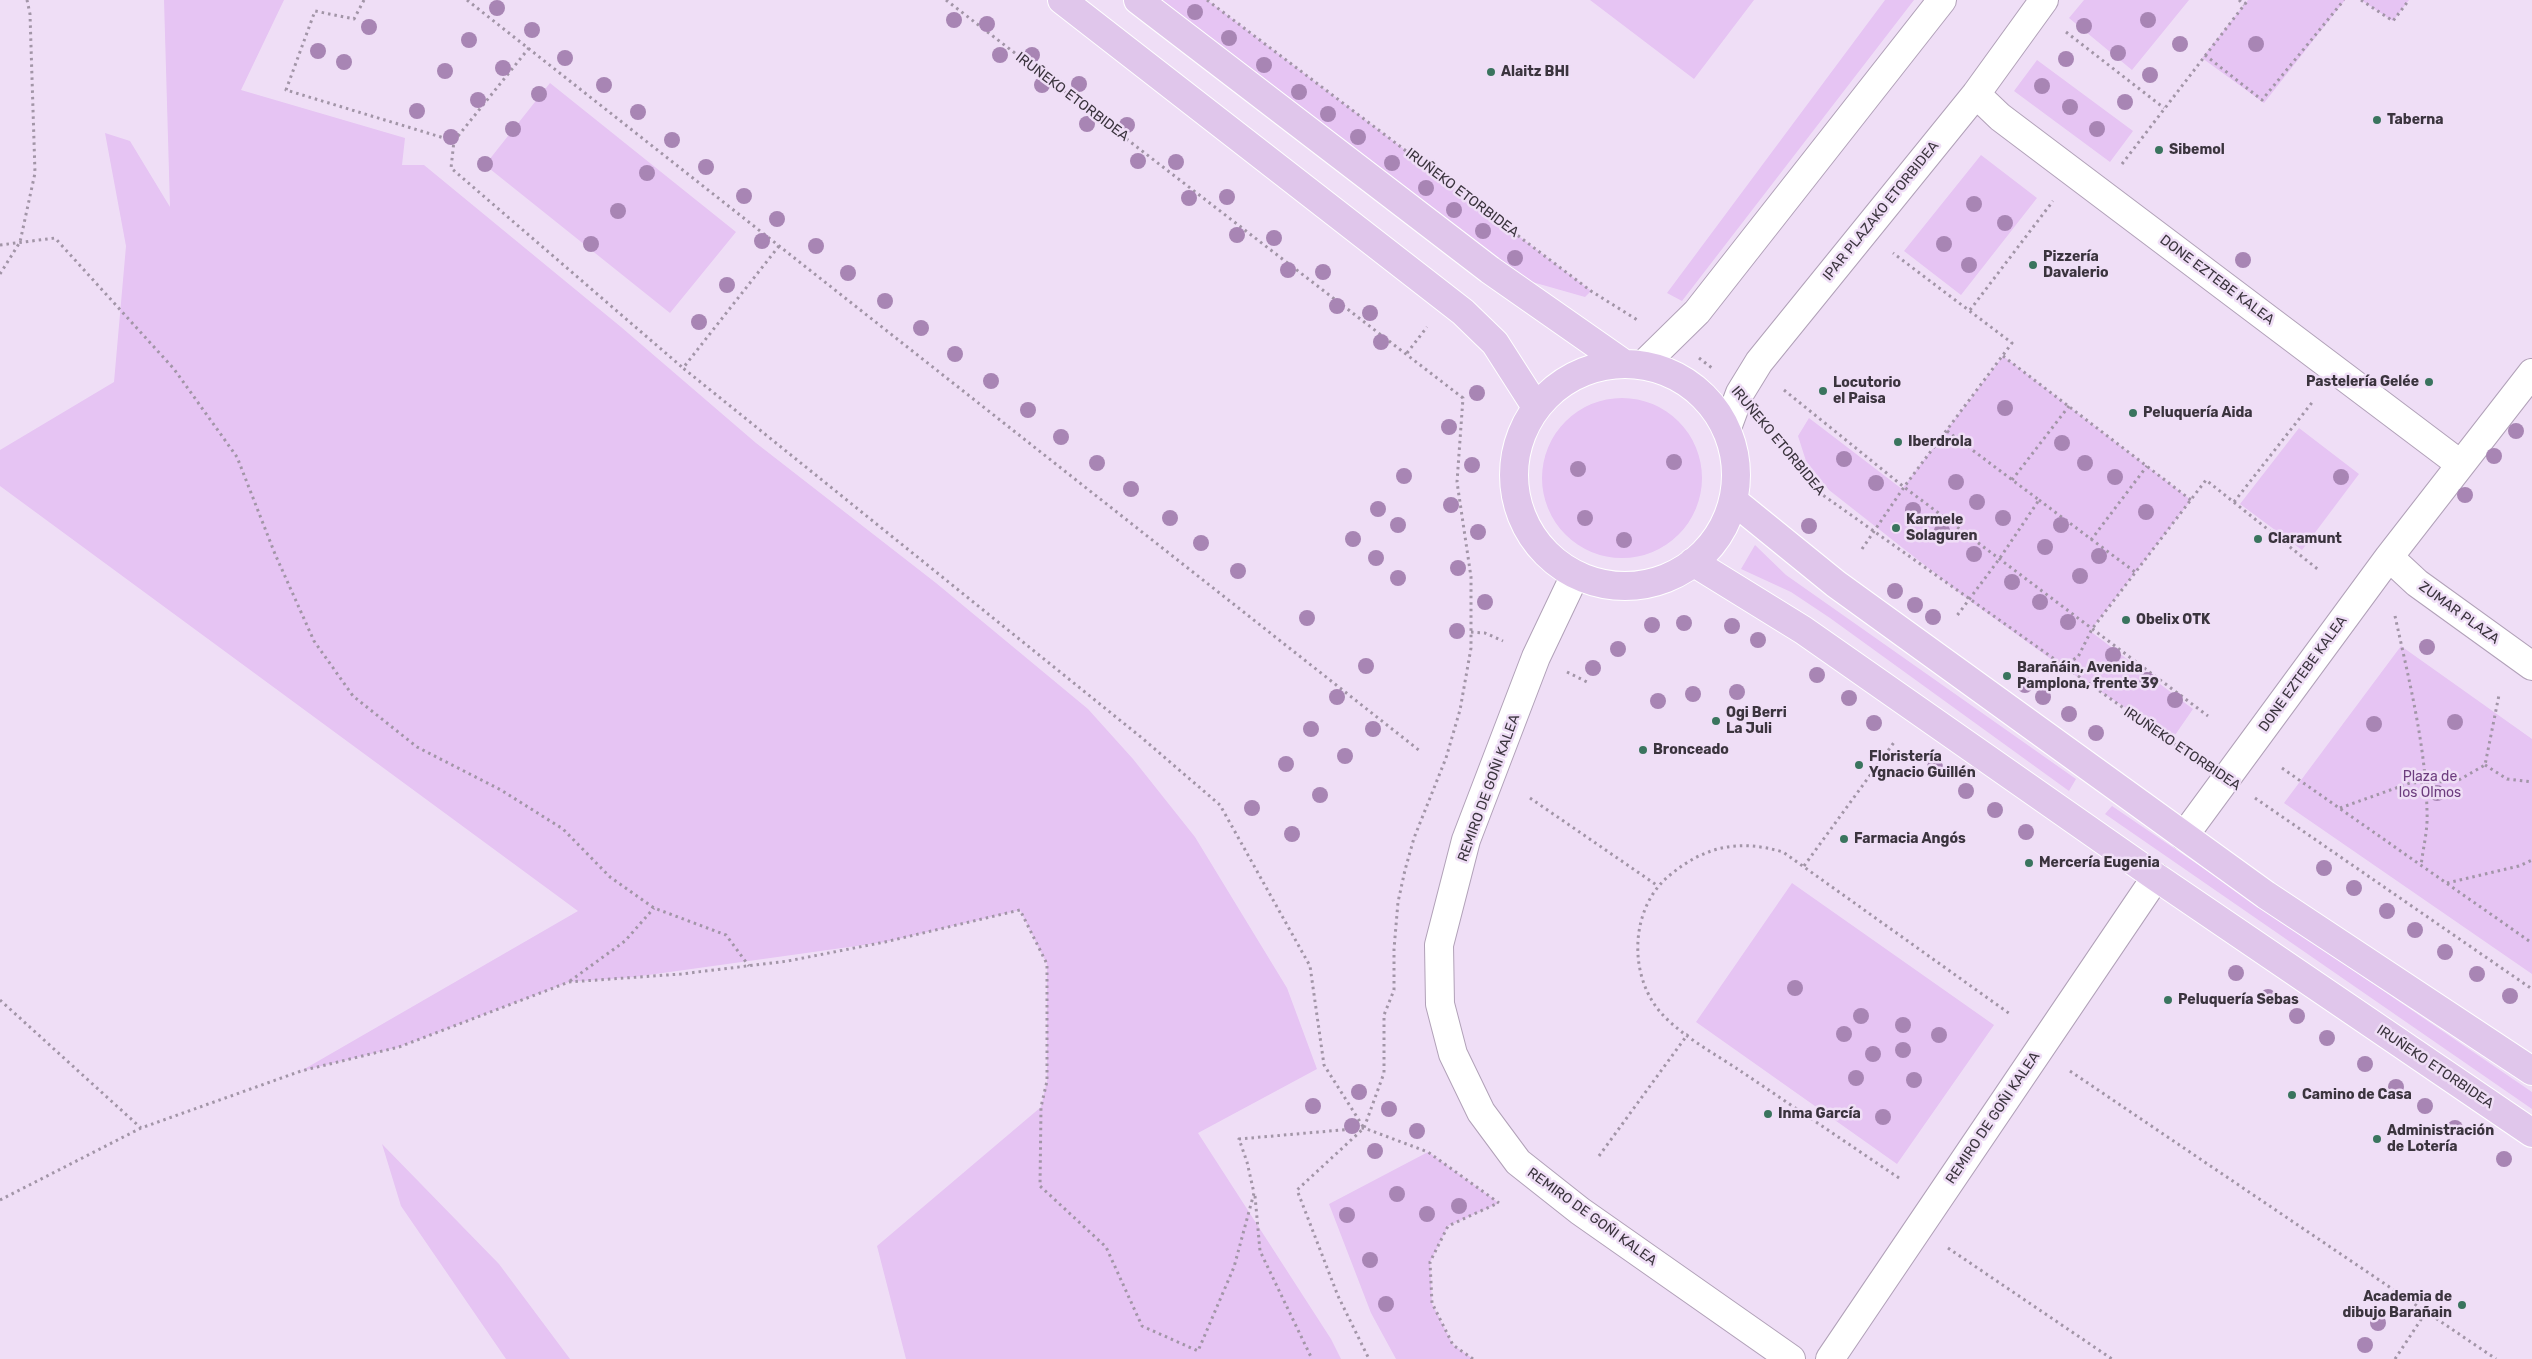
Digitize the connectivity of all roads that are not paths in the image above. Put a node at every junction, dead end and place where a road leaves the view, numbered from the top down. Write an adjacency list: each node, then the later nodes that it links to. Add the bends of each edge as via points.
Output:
1 (1062, 0): 8 (main road, via 1463,312 1495,343)
2 (1138, 0): 6 (main road, via 1490,270)
3 (1942, 0): 6 (street, via 1704,304 1669,339)
4 (2044, 0): 5 (street, IPAR PLAZAKO ETORBIDEA)
5 (1976, 94): 9 (street, IPAR PLAZAKO ETORBIDEA, via 1758,362 1740,393); 10 (street, DONE EZTEBE KALEA, via 2000,117)
6 (1633, 364): 8 (main road, via 1590,369 1560,384); 9 (main road, via 1677,376 1706,397)
7 (2532, 373): 10 (street, DONE EZTEBE KALEA)
8 (1536, 408): 14 (main road, via 1518,442 1514,481 1522,519 1543,552)
9 (1727, 428): 11 (main road, via 1737,464)
10 (2460, 464): 12 (street, DONE EZTEBE KALEA)
11 (1735, 502): 13 (main road, via 1720,538); 16 (main road, via 1836,584)
12 (2389, 557): 15 (street, ZUMAR PLAZA, via 2417,583); 16 (street, DONE EZTEBE KALEA)
13 (1693, 562): 14 (main road, via 1666,580 1635,588 1604,586); 17 (main road, IRUÑEKO ETORBIDEA, via 1803,630)
14 (1575, 575): 20 (street, REMIRO DE GOÑI KALEA, via 1536,657 1466,840 1439,945 1440,1004 1453,1054 1481,1112 1518,1162 1580,1211)
15 (2532, 666)
16 (2184, 836): 18 (main road, via 2266,895)
17 (2156, 877): 19 (main road, IRUÑEKO ETORBIDEA); 21 (street, REMIRO DE GOÑI KALEA)
18 (2532, 1071)
19 (2532, 1133)
20 (1792, 1359)
21 (1830, 1359)

